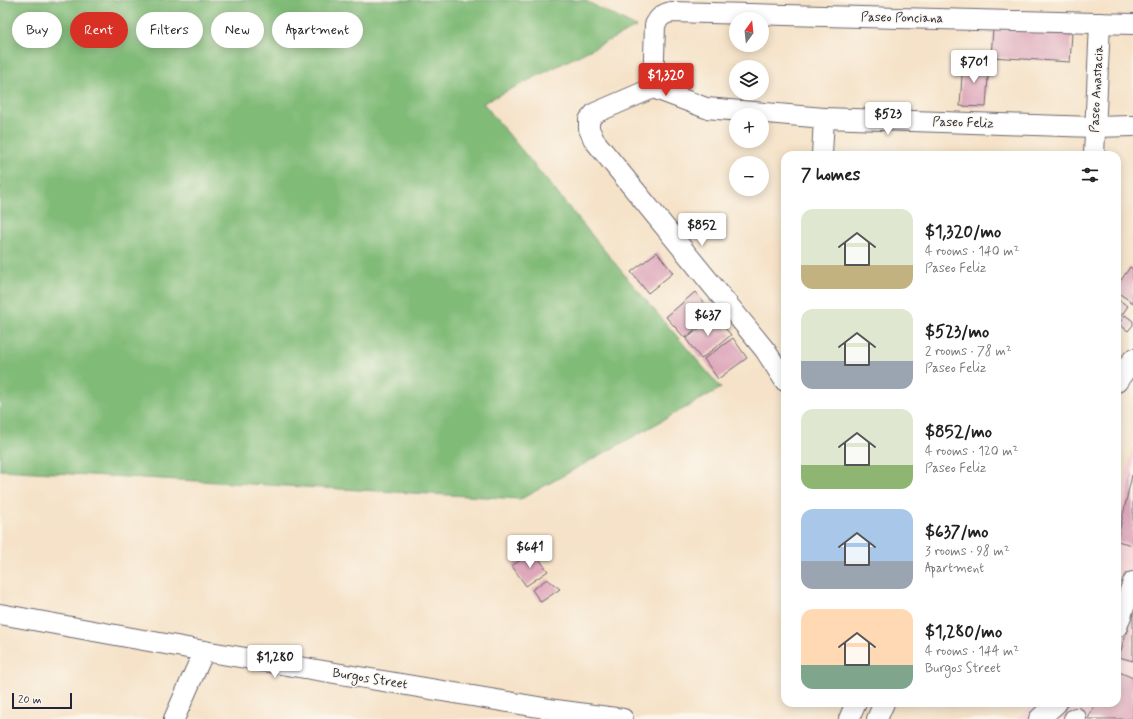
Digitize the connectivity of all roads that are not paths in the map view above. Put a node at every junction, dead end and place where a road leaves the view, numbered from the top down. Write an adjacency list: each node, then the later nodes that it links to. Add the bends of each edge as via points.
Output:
1 (1100, 23): 2 (street, Paseo Ponciana); 3 (street, Paseo Ponciana, via 671,12 664,14 655,25); 6 (street, Paseo Anastacia)
2 (1133, 24)
3 (653, 88): 4 (street, Paseo Feliz, via 706,108); 10 (street, via 595,113 589,120 589,129 594,140 765,350)
4 (824, 118): 6 (street, Paseo Feliz); 7 (street)
5 (1133, 126): 6 (street, Paseo Feliz)
6 (1094, 127): 8 (street, Paseo Anastacia)
7 (822, 151)
8 (1094, 151)
9 (1133, 359): 11 (street)
10 (781, 375)
11 (1121, 376)
12 (1133, 582): 14 (street)
13 (0, 614): 15 (street, Burgos Street)
14 (1121, 616)
15 (204, 651): 19 (street, Burgos Street); 20 (street)
16 (854, 707): 22 (street)
17 (882, 707): 23 (street)
18 (1052, 707): 24 (street)
19 (558, 714): 21 (street, Burgos Street)
20 (174, 719)
21 (623, 719)
22 (849, 719)
23 (877, 719)
24 (1039, 719)

